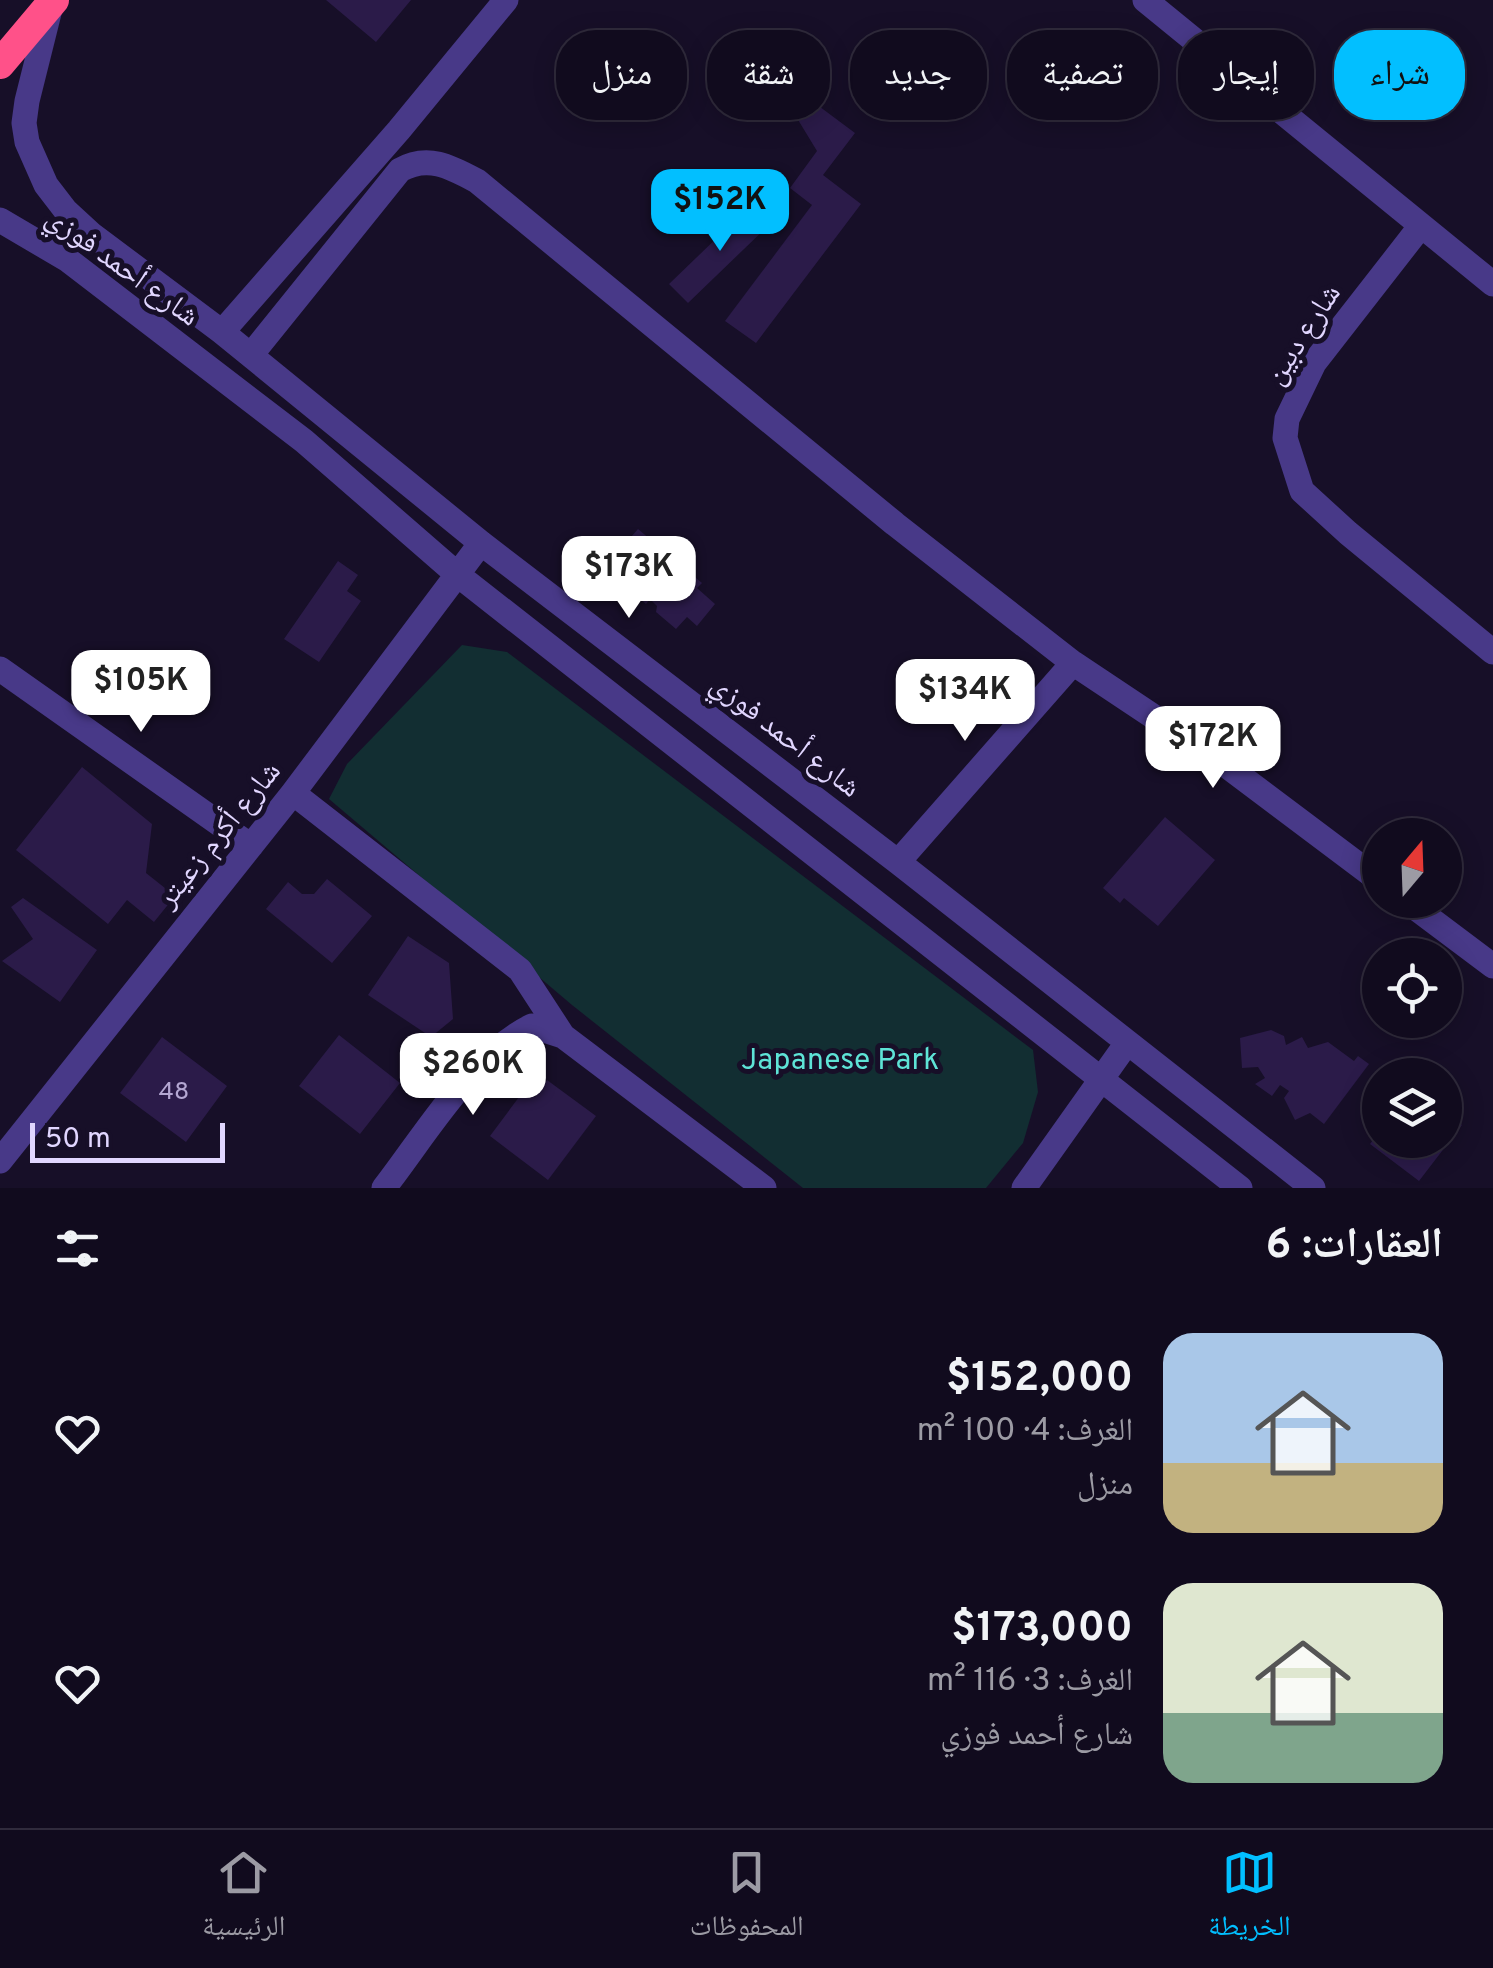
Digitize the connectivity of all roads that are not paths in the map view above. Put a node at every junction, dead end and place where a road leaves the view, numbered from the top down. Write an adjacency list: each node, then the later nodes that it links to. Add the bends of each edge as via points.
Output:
1 (506, 0): 10 (street)
2 (1145, 0): 6 (street)
3 (53, 1): 4 (highway); 7 (street, شارع أحمد فوزي, via 27,101 27,142 46,185)
4 (0, 64)
5 (0, 220): 8 (street, شارع أحمد فوزي)
6 (1420, 227): 9 (street); 14 (street, شارع دبين, via 1314,363 1285,438 1302,491)
7 (90, 234): 8 (street); 10 (street, شارع أحمد فوزي)
8 (68, 260): 13 (street, شارع أحمد فوزي, via 304,441)
9 (1493, 284)
10 (222, 332): 11 (street, شارع أحمد فوزي)
11 (251, 355): 12 (street, شارع أحمد فوزي); 15 (street, via 400,170 418,162 454,169)
12 (481, 543): 13 (street, شارع أكرم زعيتر); 19 (street, شارع أحمد فوزي)
13 (458, 576): 17 (street, شارع أكرم زعيتر); 25 (street, شارع أحمد فوزي)
14 (1493, 652)
15 (1073, 664): 19 (street); 20 (street)
16 (0, 668): 18 (street)
17 (294, 793): 18 (street, شارع أكرم زعيتر); 23 (street, via 520,970)
18 (251, 846): 26 (street, شارع أكرم زعيتر)
19 (898, 862): 24 (street, شارع أحمد فوزي)
20 (1362, 868)
21 (1429, 918): 22 (street)
22 (1493, 966)
23 (563, 1036): 27 (street, via 532,1026 508,1038); 28 (street)
24 (1127, 1043): 25 (street); 31 (street, شارع أحمد فوزي)
25 (1102, 1078): 29 (street); 30 (street, شارع أحمد فوزي)
26 (2, 1156)
27 (384, 1188)
28 (764, 1188)
29 (1024, 1188)
30 (1240, 1188)
31 (1313, 1188)

